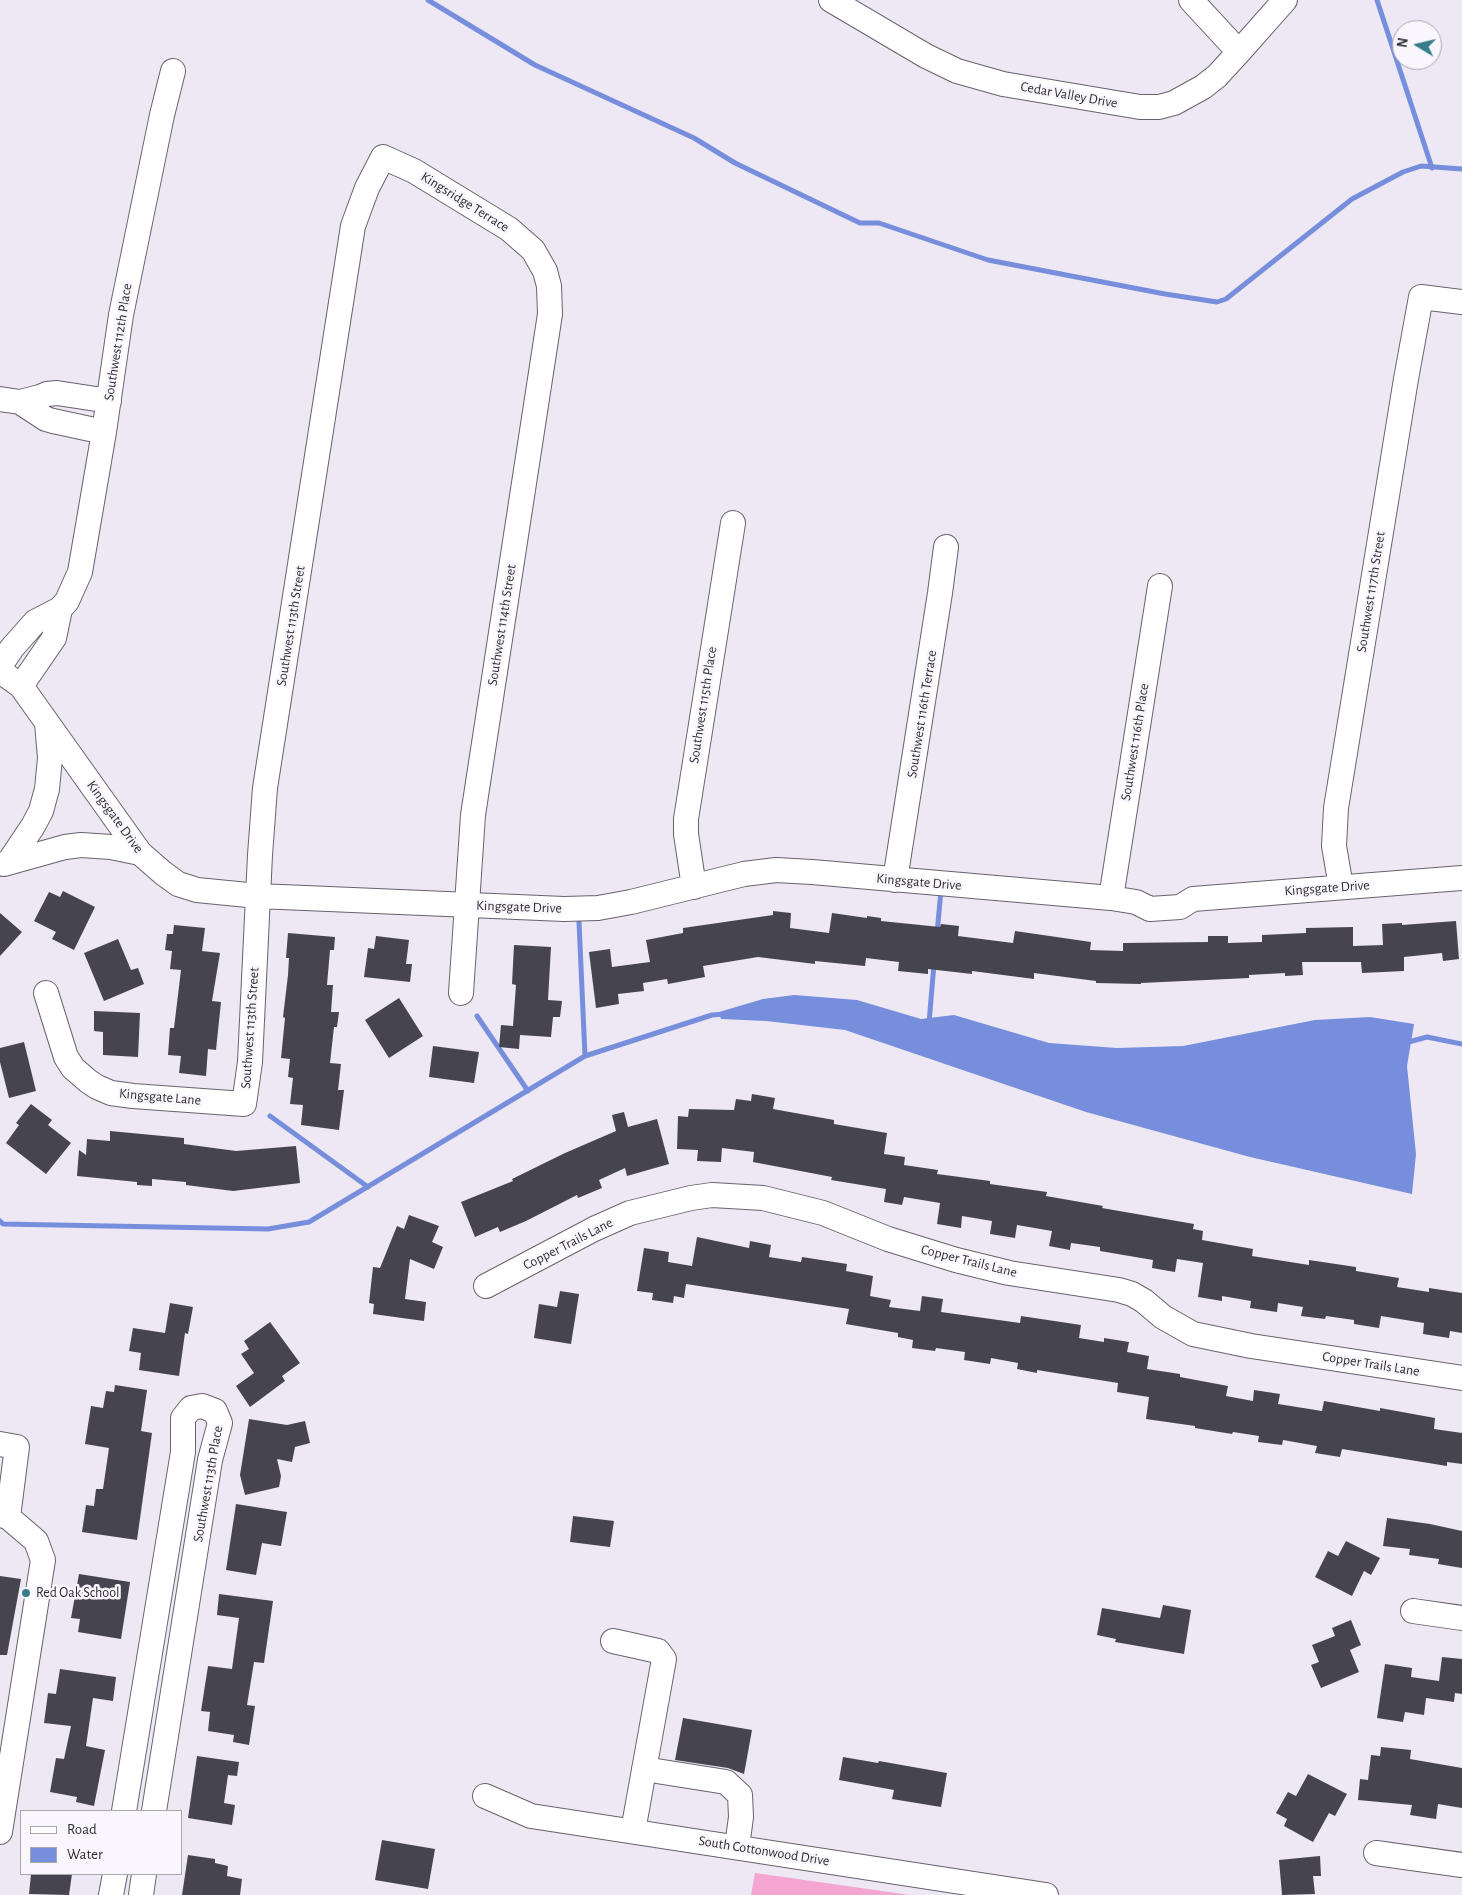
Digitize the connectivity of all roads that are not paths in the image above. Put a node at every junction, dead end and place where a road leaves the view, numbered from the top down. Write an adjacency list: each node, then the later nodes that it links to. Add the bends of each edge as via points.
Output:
1 (831, 0): 4 (street, Cedar Valley Drive, via 957,71 1003,84 1133,106 1159,107 1189,96 1216,76)
2 (1191, 0): 4 (street)
3 (1285, 0): 4 (street, Cedar Valley Drive)
4 (1239, 52)
5 (173, 71): 10 (street, Southwest 112th Place, via 133,249)
6 (383, 156): 7 (street, Kingsridge Terrace, via 510,228); 26 (street, Southwest 113th Street, via 356,214 351,240 265,788)
7 (539, 259): 28 (street, Southwest 114th Street, via 549,286 550,314 473,816)
8 (1462, 302): 25 (street, Southwest 117th Street, via 1422,297 1404,388 1336,808 1334,846)
9 (10, 400): 10 (street, via 57,393); 11 (street, via 46,419)
10 (109, 401): 11 (street, Southwest 112th Place)
11 (104, 432): 15 (street, Southwest 112th Place, via 80,572)
12 (732, 522): 24 (street, Southwest 115th Place, via 686,819)
13 (946, 547): 23 (street, Southwest 116th Terrace)
14 (1160, 586): 27 (street, Southwest 116th Place)
15 (60, 609): 16 (street, via 31,625); 18 (street, Southwest 112th Place, via 54,638)
16 (0, 666)
17 (0, 671): 18 (street, Kingsgate Drive)
18 (21, 686): 19 (street, Kingsgate Drive)
19 (47, 723): 20 (street, Kingsgate Drive); 21 (street, via 50,758 47,789 33,826)
20 (140, 853): 21 (street, via 81,845); 26 (street, Kingsgate Drive, via 178,884 197,890)
21 (5, 864)
22 (1462, 878): 25 (street, Kingsgate Drive)
23 (895, 880): 24 (street, Kingsgate Drive, via 776,870 744,874); 27 (street, Kingsgate Drive)
24 (694, 887): 28 (street, Kingsgate Drive, via 598,908)
25 (1341, 888): 27 (street, Kingsgate Drive, via 1192,899 1180,892 1149,892 1136,902)
26 (258, 896): 28 (street, Kingsgate Drive); 31 (street, Southwest 113th Street, via 250,1062)
27 (1111, 898)
28 (466, 905): 30 (street, Southwest 114th Street)
29 (46, 993): 31 (street, Kingsgate Lane, via 66,1057 73,1068 98,1087 111,1093 133,1096)
30 (461, 993)
31 (244, 1104)
32 (486, 1286): 33 (street, Copper Trails Lane, via 630,1213 712,1195 763,1198 823,1213 888,1239 956,1260 1009,1273 1132,1294 1162,1317 1193,1334)
33 (1462, 1378)
34 (0, 1444): 35 (street, via 18,1447)
35 (6, 1482): 36 (street)
36 (4, 1516): 45 (street, via 36,1541 43,1560)
37 (1413, 1611): 38 (street)
38 (1462, 1618)
39 (613, 1642): 40 (street, via 658,1651 664,1659)
40 (644, 1768): 44 (street); 46 (street, via 726,1782 740,1795 741,1817)
41 (485, 1796): 44 (street, South Cottonwood Drive, via 531,1816)
42 (124, 1810): 43 (street, Southwest 113th Place, via 183,1452 183,1418 191,1408 202,1406 215,1411 220,1423 210,1460)
43 (154, 1810)
44 (633, 1831): 46 (street, South Cottonwood Drive)
45 (0, 1832)
46 (736, 1846): 53 (street, South Cottonwood Drive)
47 (1376, 1853): 48 (street)
48 (1462, 1865)
49 (115, 1875): 51 (street)
50 (144, 1875): 52 (street)
51 (111, 1895)
52 (141, 1895)
53 (1046, 1895)

